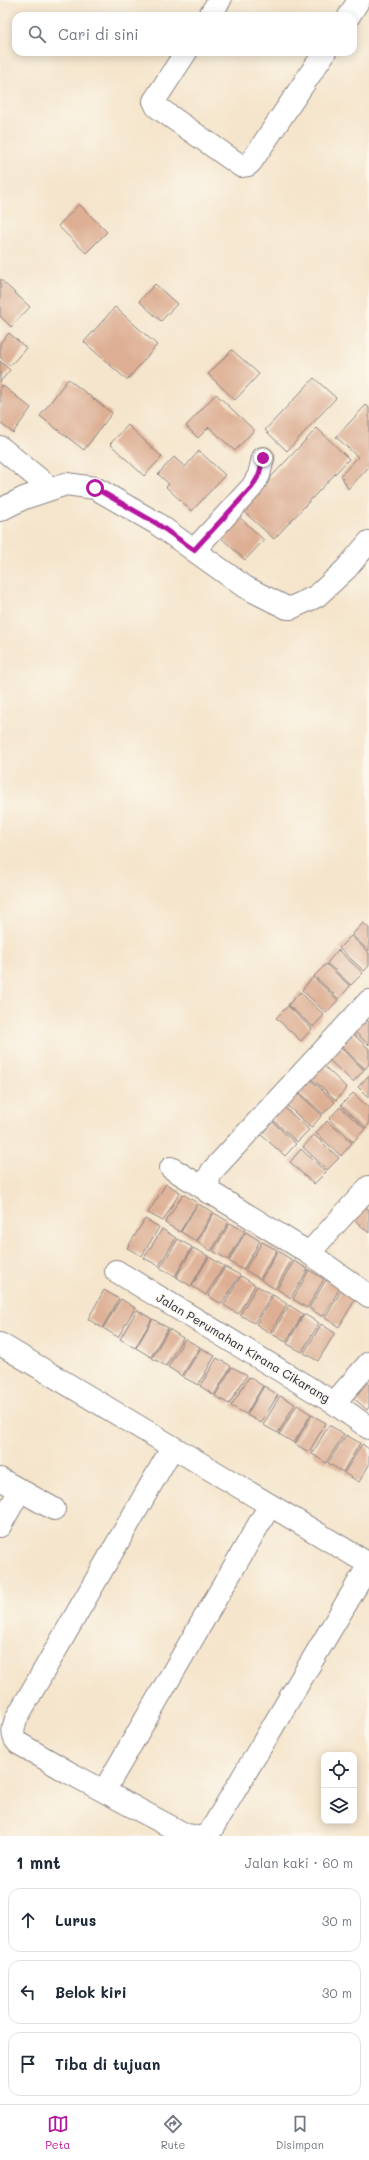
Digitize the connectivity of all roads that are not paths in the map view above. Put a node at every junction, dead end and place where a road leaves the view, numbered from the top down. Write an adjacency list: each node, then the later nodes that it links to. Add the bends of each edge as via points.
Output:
1 (220, 0): 3 (street)
2 (359, 0): 4 (street)
3 (212, 12)
4 (352, 12)
5 (183, 56): 6 (street, via 154,101 157,107 241,166 246,166)
6 (322, 56)
7 (0, 447): 9 (street)
8 (263, 458): 12 (street, via 259,475 252,487)
9 (50, 488): 10 (street); 12 (street, via 66,484 95,488 156,523)
10 (0, 510)
11 (369, 542): 12 (street, via 346,569 317,596 291,608 282,607 245,587)
12 (194, 550)
13 (369, 1001): 16 (street, via 212,1171)
14 (171, 1168): 16 (street)
15 (369, 1187): 17 (street)
16 (208, 1192): 17 (street)
17 (309, 1252): 19 (street)
18 (116, 1271): 22 (street, Jalan Perumahan Kirana Cikarang)
19 (369, 1296)
20 (0, 1344): 24 (street)
21 (369, 1363): 22 (street)
22 (334, 1403): 23 (street, Jalan Perumahan Kirana Cikarang)
23 (369, 1428)
24 (172, 1448): 27 (street); 31 (street, via 16,1719 13,1730 13,1738 18,1743)
25 (0, 1479): 26 (street)
26 (20, 1490): 28 (street); 29 (street)
27 (270, 1505): 30 (street); 31 (street)
28 (54, 1509)
29 (0, 1526)
30 (369, 1564): 33 (street, via 210,1832)
31 (104, 1791): 32 (street, via 186,1835)
32 (193, 1836)
33 (204, 1836)

